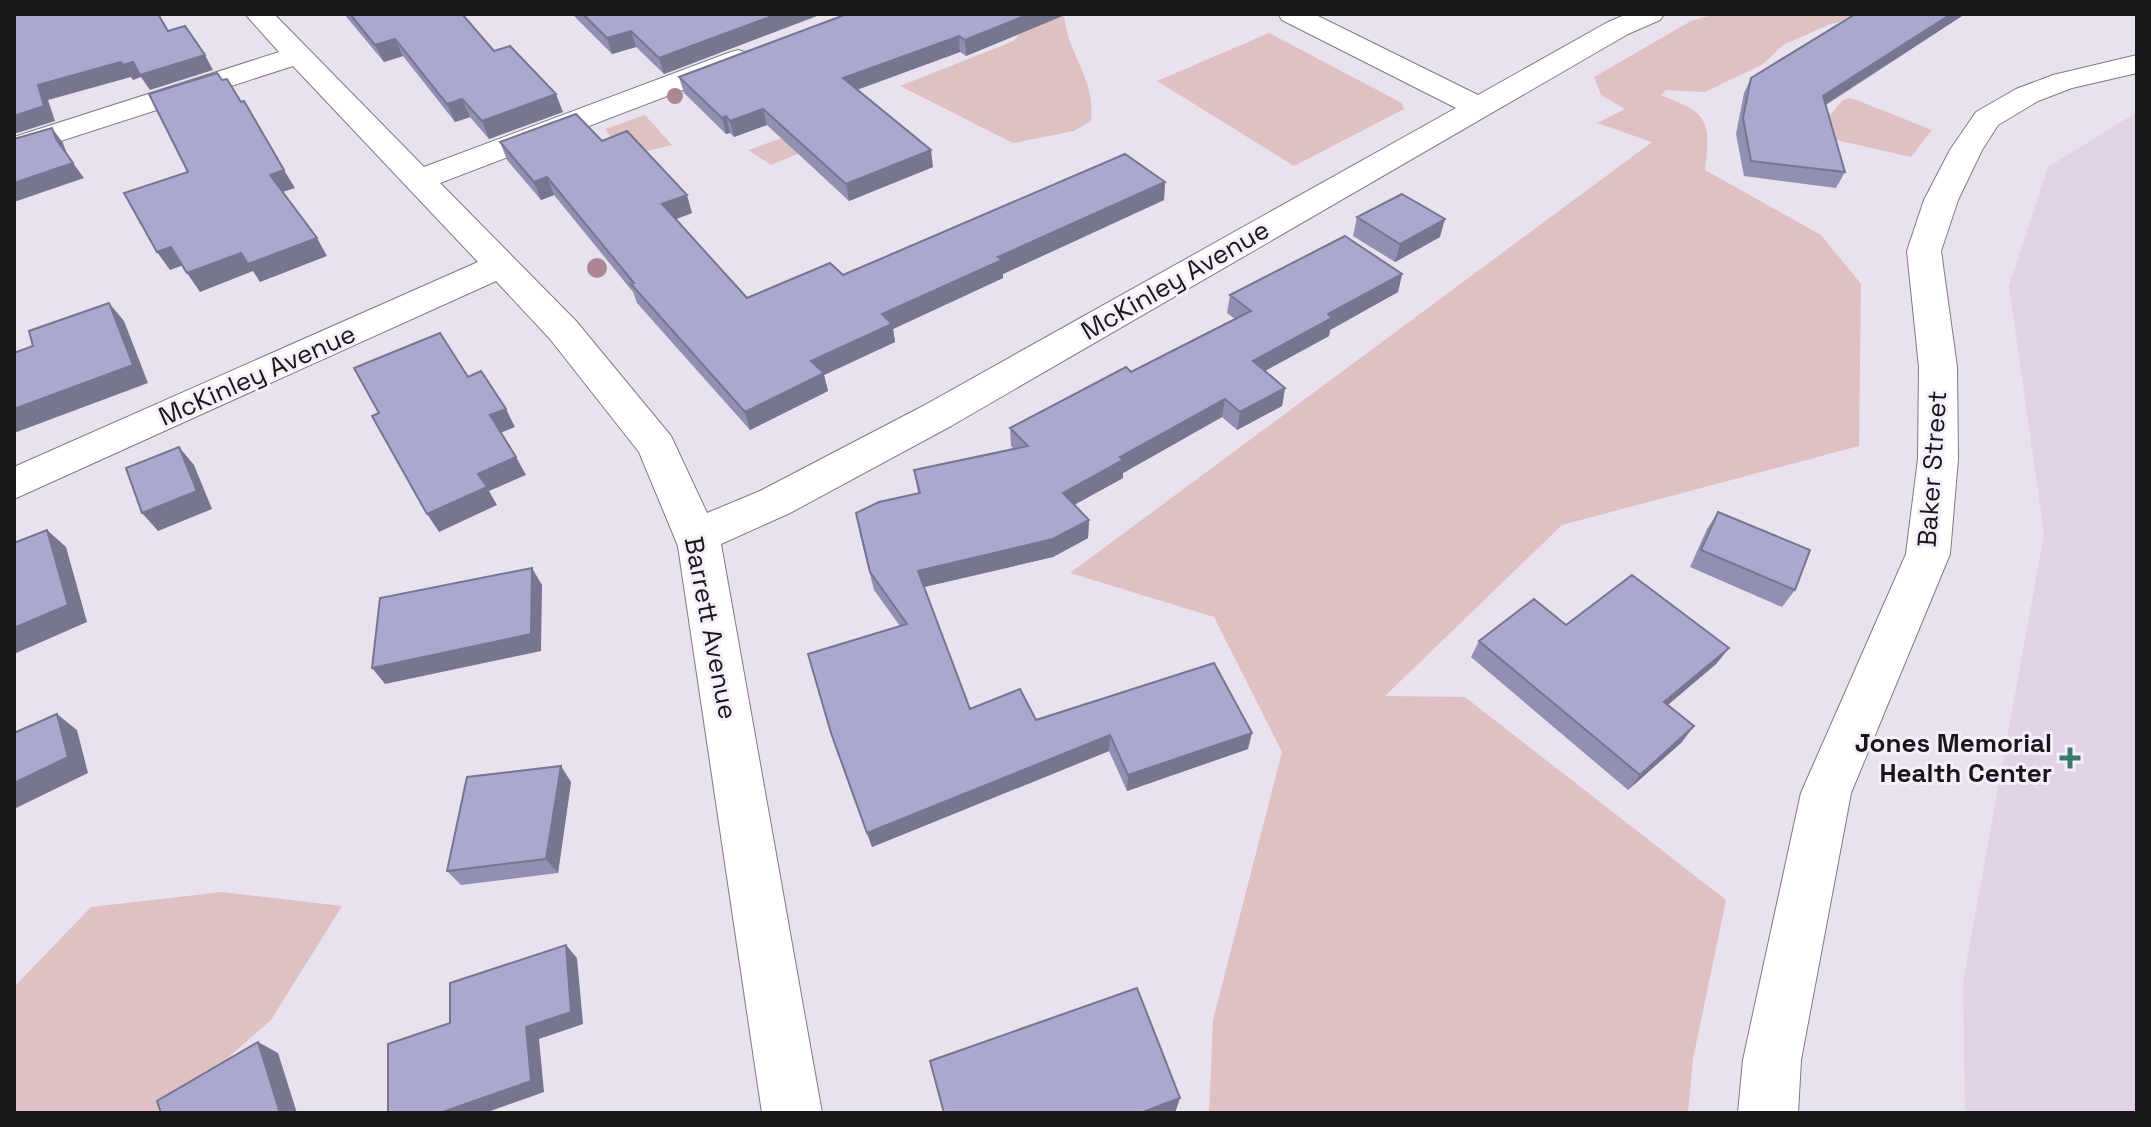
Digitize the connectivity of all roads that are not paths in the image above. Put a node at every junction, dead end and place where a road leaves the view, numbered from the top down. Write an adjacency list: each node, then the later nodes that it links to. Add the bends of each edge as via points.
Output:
1 (259, 14): 5 (street, Barrett Avenue)
2 (1292, 14): 7 (street)
3 (1650, 14): 7 (street, McKinley Avenue)
4 (771, 46): 9 (street)
5 (296, 56): 8 (street); 9 (street, Barrett Avenue)
6 (2137, 64): 14 (street, Baker Street, via 2063,81 1987,119 1941,200 1924,251 1938,380 1938,459 1928,554 1826,793 1772,1060)
7 (1478, 107): 12 (street, McKinley Avenue, via 937,416 755,512)
8 (14, 147)
9 (418, 180): 10 (street, Barrett Avenue)
10 (500, 266): 11 (street, McKinley Avenue); 12 (street, Barrett Avenue, via 563,330 657,446)
11 (14, 484)
12 (696, 536): 13 (street, Barrett Avenue)
13 (792, 1113)
14 (1768, 1113)

